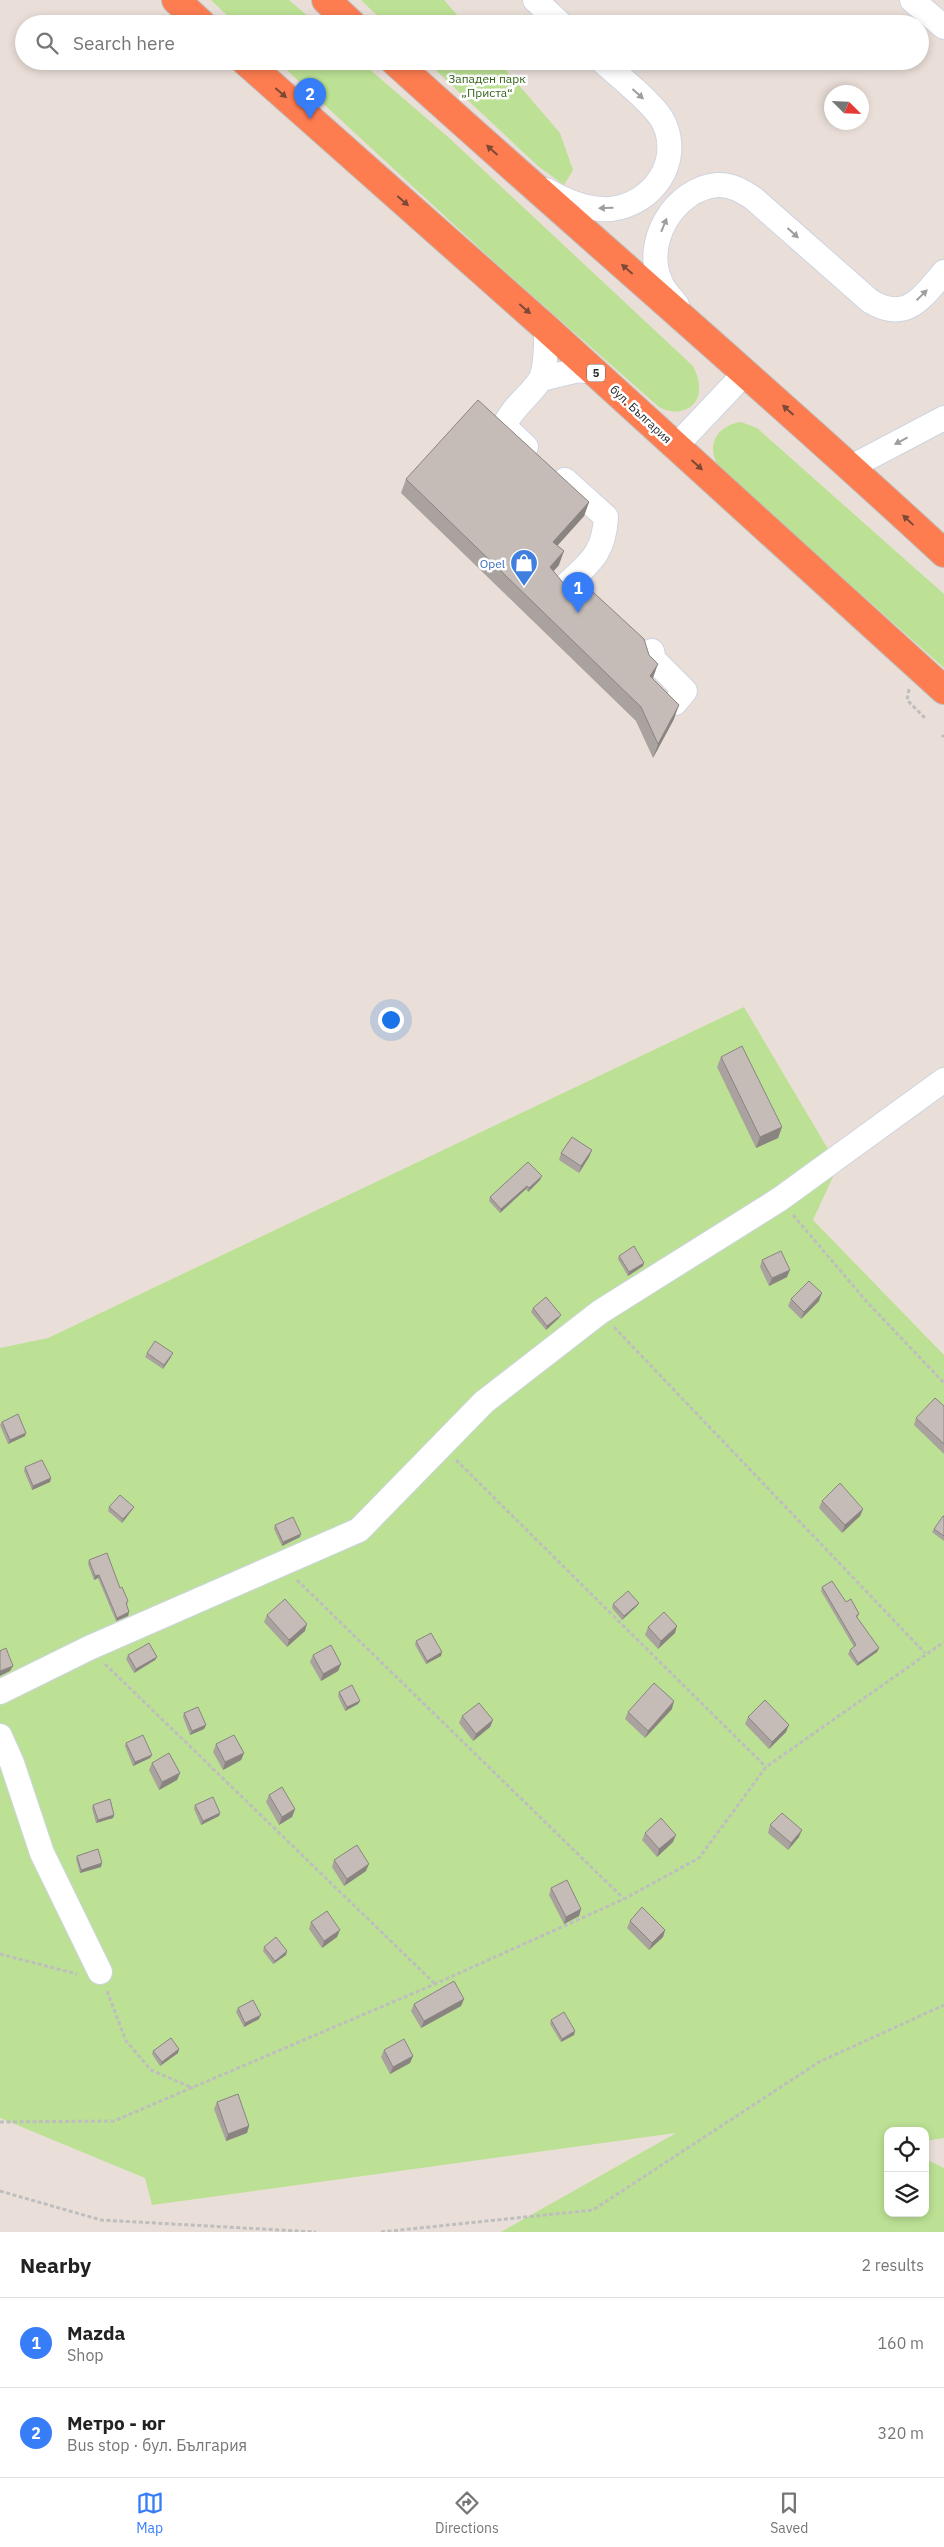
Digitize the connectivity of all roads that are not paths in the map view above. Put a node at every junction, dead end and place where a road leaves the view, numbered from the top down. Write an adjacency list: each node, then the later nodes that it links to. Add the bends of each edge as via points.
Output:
1 (176, 0): 5 (highway)
2 (326, 0): 6 (highway)
3 (535, 0): 7 (street)
4 (912, 0): 8 (street)
5 (197, 15)
6 (342, 15)
7 (551, 15)
8 (944, 27)
9 (254, 70): 14 (highway, бул. България / 5, one-way to 14)
10 (404, 70): 12 (highway, one-way to 10)
11 (612, 70): 12 (street, one-way to 12, via 656,110 670,137 670,154 657,184 644,197 627,204 611,209 592,208 557,196)
12 (519, 175): 15 (highway, one-way to 12)
13 (944, 272): 15 (street, one-way to 13, via 661,284 656,266 658,244 668,216 683,198 698,189 719,185 735,188 753,198 881,308 894,311 909,307)
14 (545, 327): 16 (highway, бул. България / 5); 18 (street, via 547,340)
15 (696, 330): 17 (highway)
16 (595, 372): 18 (street, via 578,370); 20 (highway, бул. България / 5)
17 (746, 372): 20 (street); 21 (highway, one-way to 17)
18 (541, 379): 23 (street, via 504,426 606,517 605,535 598,553)
19 (944, 418): 21 (street, one-way to 21)
20 (676, 446): 25 (highway, бул. България / 5, one-way to 25)
21 (851, 467): 22 (highway, one-way to 21)
22 (944, 553)
23 (565, 586)
24 (652, 651): 26 (street, via 654,660 685,691)
25 (944, 690)
26 (674, 703)
27 (944, 1080): 28 (street, via 780,1199 600,1312 484,1402 359,1530 89,1648)
28 (0, 1692)
29 (0, 1736): 30 (street, via 42,1853)
30 (100, 1972)

